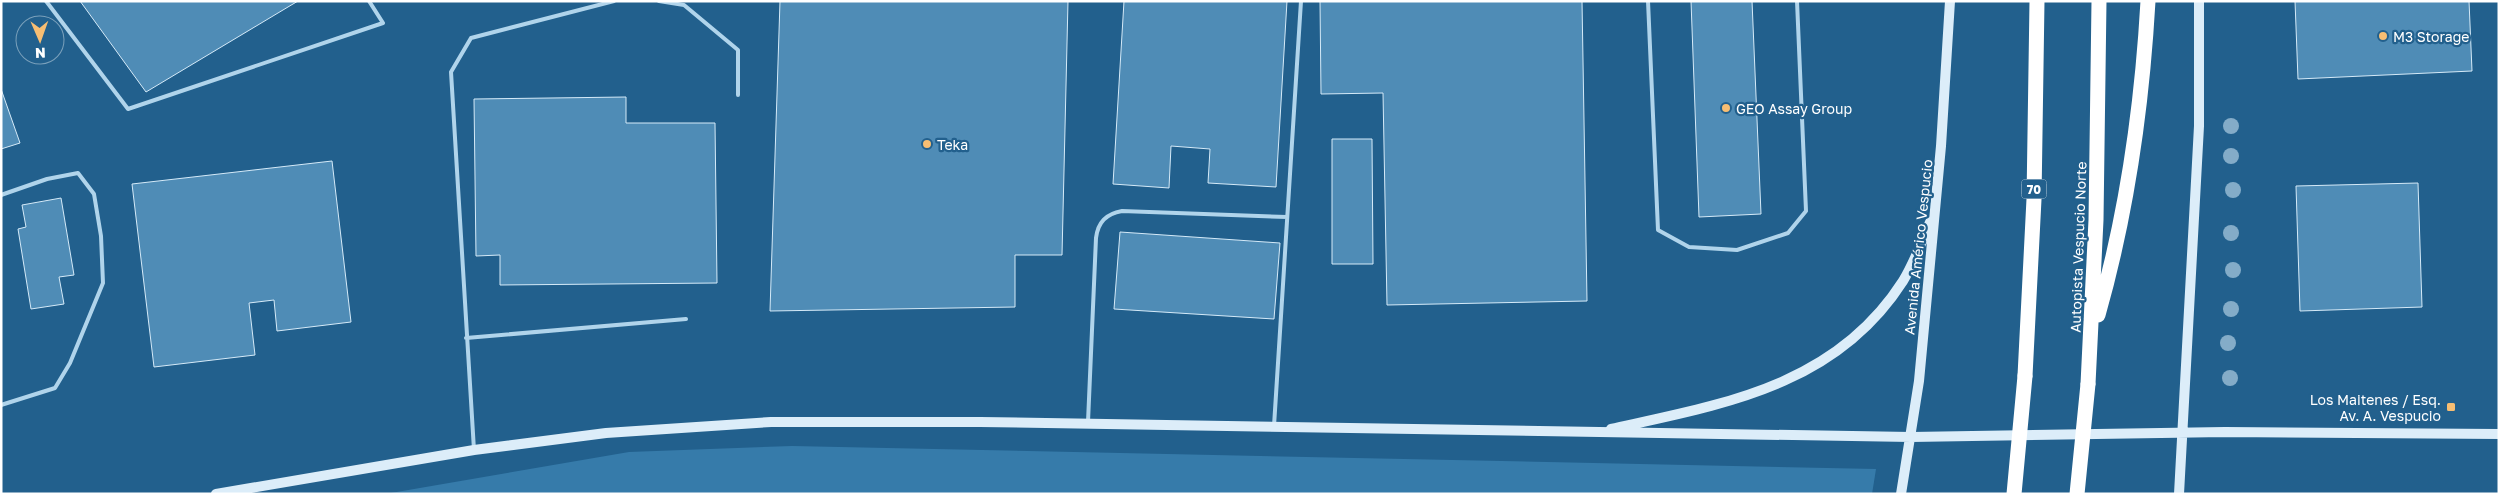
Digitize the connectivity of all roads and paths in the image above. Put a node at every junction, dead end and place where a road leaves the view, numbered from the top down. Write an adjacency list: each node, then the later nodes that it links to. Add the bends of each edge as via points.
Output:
1 (46, 1): 2 (lane, via 128,109 383,23)
2 (369, 1)
3 (614, 1): 18 (lane, via 472,38 451,72)
4 (659, 1): 13 (lane, via 684,5 738,50)
5 (1301, 1): 16 (lane)
6 (1648, 1): 7 (lane, via 1658,230 1689,247 1737,250 1788,233 1806,212)
7 (1797, 1)
8 (1950, 1): 15 (street, Avenida Américo Vespucio)
9 (2037, 1): 30 (highway, 70, bridge, via 2034,199 2025,376)
10 (2099, 1): 19 (highway, Autopista Vespucio Norte)
11 (2148, 1): 19 (highway, via 2140,106 2132,159 2111,270)
12 (2199, 1): 23 (street, via 2199,126)
13 (738, 95)
14 (1, 195): 20 (lane, via 47,179 78,173 94,194 101,236 103,283 70,363 55,388)
15 (1935, 212): 24 (street, via 1903,281 1879,313 1841,349 1786,381 1745,396); 26 (street, Avenida Américo Vespucio)
16 (1287, 217): 21 (lane, via 1122,210 1105,218 1096,238); 22 (lane)
17 (686, 319): 18 (lane)
18 (466, 338): 27 (lane)
19 (2091, 341): 31 (highway, Autopista Vespucio Norte, bridge)
20 (1, 406)
21 (1088, 424): 22 (street); 27 (street, via 771,422 606,433)
22 (1274, 428): 24 (street)
23 (2183, 432): 25 (street); 26 (street); 32 (street)
24 (1594, 433): 26 (street)
25 (2499, 434)
26 (1911, 437): 29 (street, Avenida Américo Vespucio)
27 (474, 450): 28 (street)
28 (216, 494)
29 (1901, 494)
30 (2014, 494)
31 (2077, 494)
32 (2179, 494)

